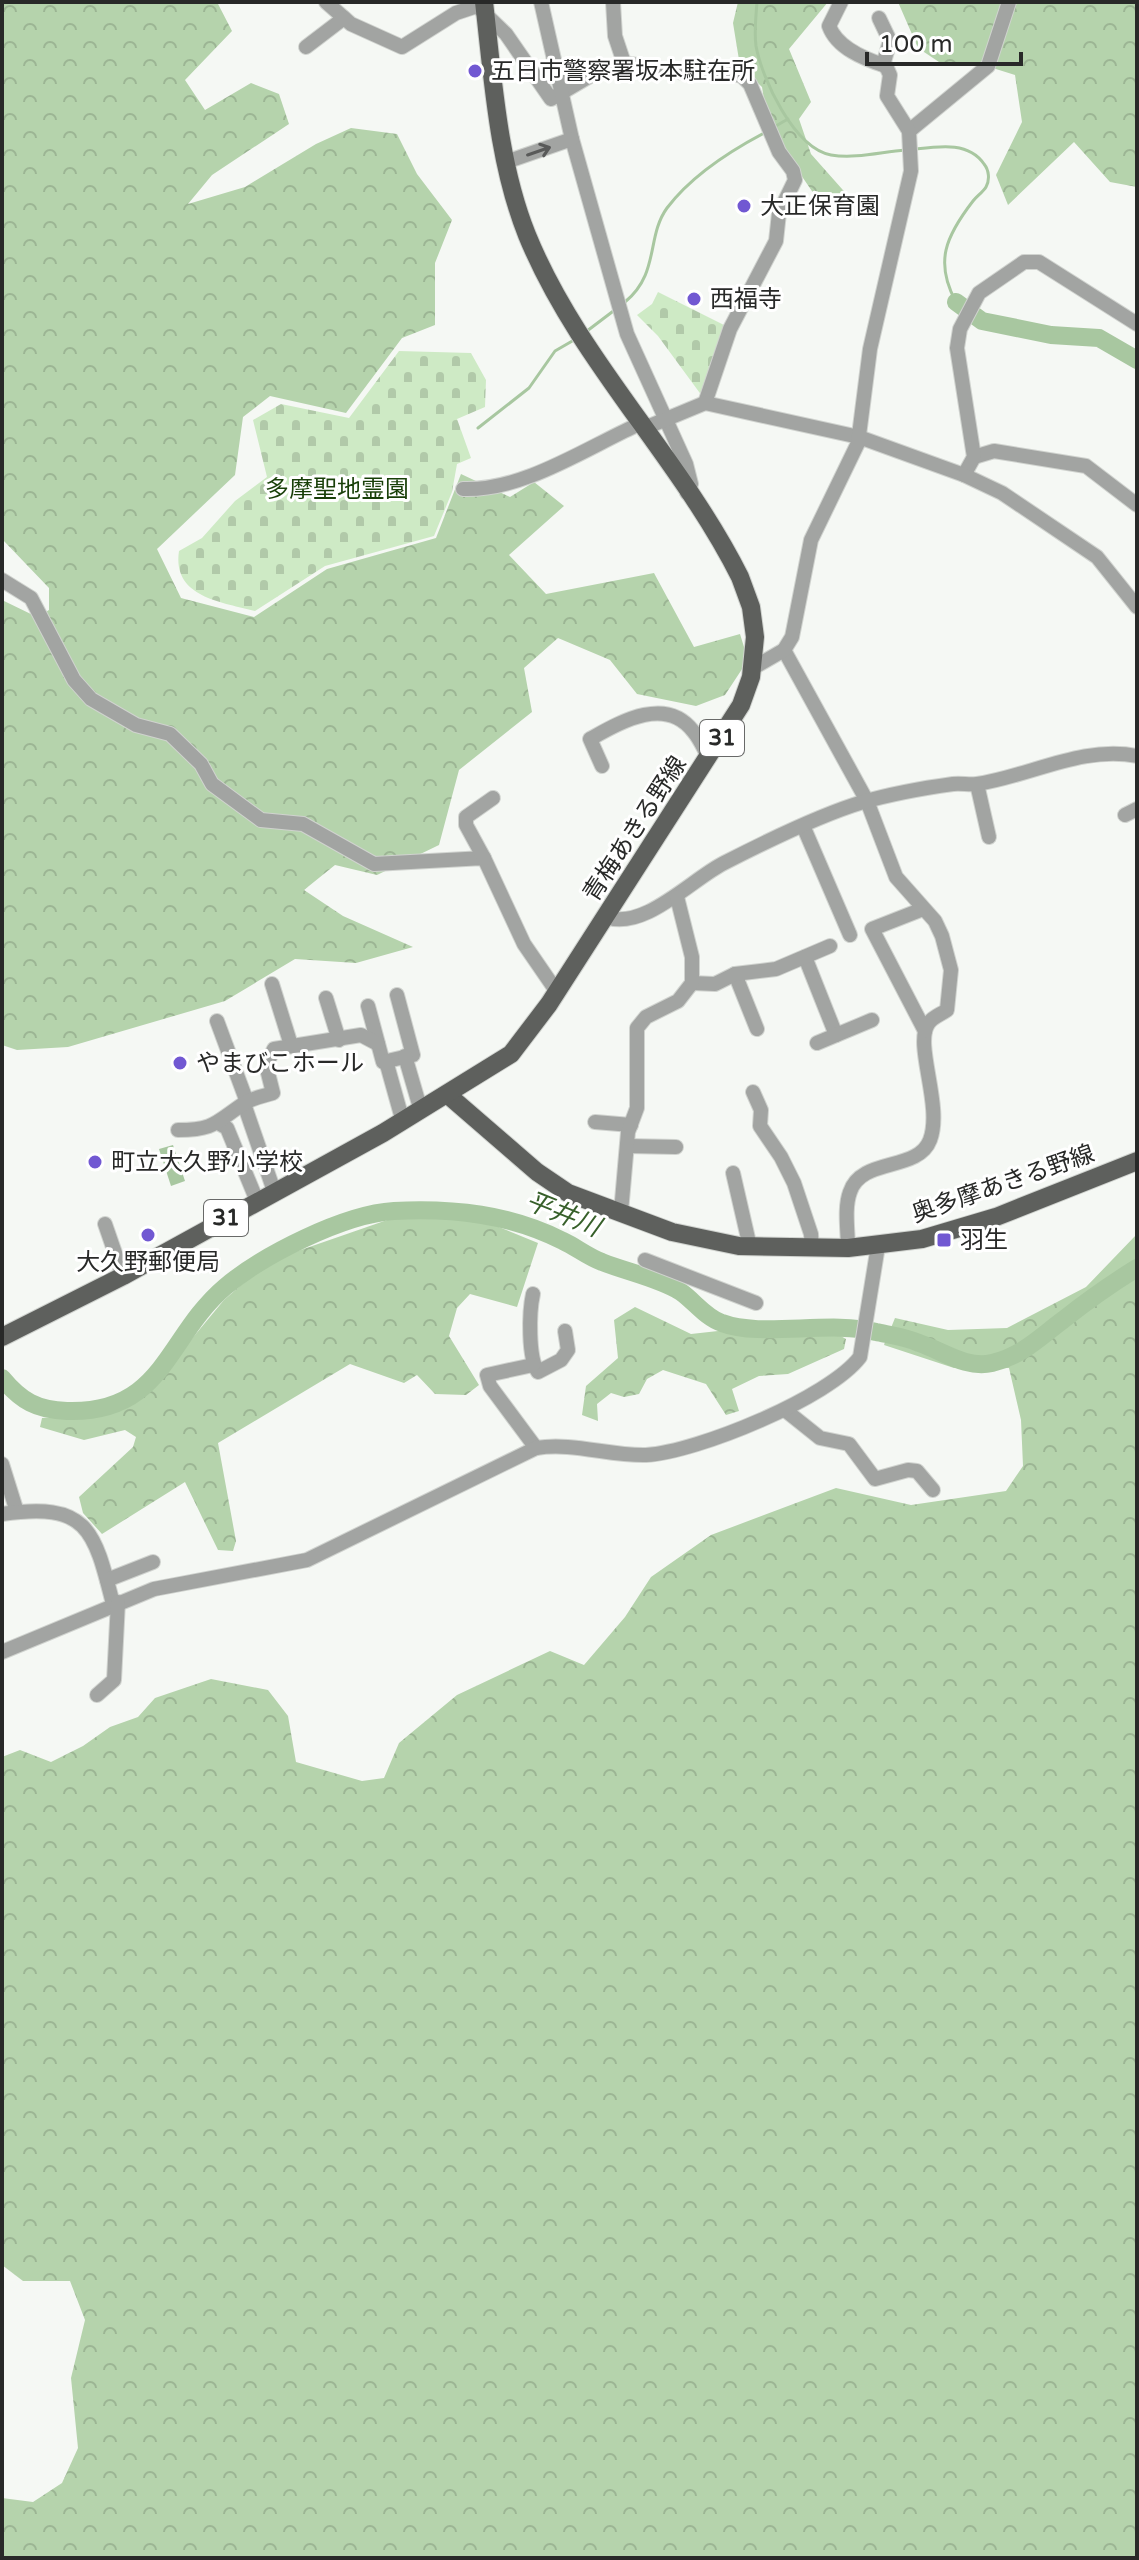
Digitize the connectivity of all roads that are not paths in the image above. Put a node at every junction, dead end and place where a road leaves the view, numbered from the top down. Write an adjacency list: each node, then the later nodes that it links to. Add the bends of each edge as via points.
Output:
1 (326, 2): 7 (street)
2 (541, 2): 12 (street)
3 (613, 2): 10 (street, via 615,36)
4 (841, 2): 11 (street, via 829,26 834,38 860,58)
5 (1009, 2): 13 (street, via 988,66)
6 (484, 6): 7 (street, via 471,6 402,47); 12 (street, via 551,99); 15 (main road, 青梅あきる野線 / 31)
7 (344, 18): 9 (street)
8 (879, 18): 11 (street, via 890,41)
9 (306, 47)
10 (624, 63): 12 (street, via 595,73); 17 (street, via 742,76 793,171 795,180 779,213 776,241 730,329)
11 (883, 65): 13 (street, via 890,75 887,96)
12 (563, 95): 14 (street)
13 (910, 137): 20 (street, via 897,243 870,349)
14 (572, 139): 15 (street, one-way to 14); 18 (street, via 627,334)
15 (506, 162): 19 (main road, 青梅あきる野線 / 31, via 528,238 581,332)
16 (1137, 324): 21 (street, via 1030,261 975,299 957,348)
17 (705, 403): 18 (street); 20 (street)
18 (666, 420): 19 (street); 24 (street, via 689,476)
19 (643, 425): 23 (street, via 517,479 485,490); 24 (main road, 青梅あきる野線 / 31)
20 (859, 437): 22 (street); 28 (street, via 811,540 801,608)
21 (974, 457): 22 (street); 25 (street, via 994,451 1086,466)
22 (964, 475): 27 (street, via 1002,493 1097,557)
23 (463, 489)
24 (687, 493): 29 (main road, 青梅あきる野線 / 31, via 747,595 754,628)
25 (1137, 505)
26 (2, 580): 38 (street, via 31,598 74,680 91,699 136,725 170,734 201,764 212,784 261,820 303,824 374,864)
27 (1137, 607)
28 (784, 650): 29 (street); 35 (street)
29 (753, 668): 31 (main road, 青梅あきる野線 / 31, via 741,705)
30 (1137, 756): 33 (street, via 1106,753)
31 (709, 758): 32 (street, via 685,723 645,714 590,739); 41 (main road, 青梅あきる野線 / 31)
32 (602, 766)
33 (977, 784): 35 (street); 37 (street)
34 (493, 798): 38 (street, via 466,817)
35 (867, 801): 36 (street); 40 (street, via 896,877)
36 (804, 828): 39 (street, via 723,864); 42 (street)
37 (989, 837)
38 (484, 858): 48 (street, via 524,944)
39 (677, 897): 41 (street, via 630,918); 46 (street, via 692,957)
40 (923, 909): 55 (street, via 942,936 952,982 947,1010 932,1018); 55 (street, via 872,929)
41 (606, 917): 48 (main road, 青梅あきる野線 / 31)
42 (850, 935)
43 (830, 946): 44 (street)
44 (805, 957): 45 (street, via 776,969); 56 (street)
45 (735, 974): 46 (street, via 715,984); 54 (street)
46 (692, 983): 70 (street, via 678,1001 646,1017 637,1028 639,1080)
47 (272, 984): 60 (street)
48 (557, 992): 64 (main road, 青梅あきる野線 / 31, via 507,1059)
49 (397, 995): 61 (street, via 413,1055)
50 (326, 998): 57 (street)
51 (368, 1006): 59 (street)
52 (872, 1020): 56 (street)
53 (217, 1021): 65 (street)
54 (757, 1029)
55 (925, 1031): 82 (street, via 935,1108 930,1140 916,1155 856,1181 850,1192)
56 (836, 1035): 58 (street)
57 (339, 1040): 59 (street, via 361,1035); 60 (street)
58 (817, 1043)
59 (378, 1044): 62 (street)
60 (291, 1045): 65 (street, via 274,1049 266,1065 273,1093)
61 (405, 1056): 62 (street); 66 (street)
62 (386, 1061): 67 (street)
63 (753, 1092): 83 (street, via 761,1110 760,1126 794,1183)
64 (448, 1095): 66 (main road, 青梅あきる野線 / 31); 78 (main road, 奥多摩あきる野線, via 542,1177 588,1202)
65 (245, 1103): 69 (street); 76 (street)
66 (421, 1111): 67 (main road, 青梅あきる野線 / 31)
67 (403, 1122): 76 (main road, 青梅あきる野線 / 31)
68 (595, 1122): 70 (street)
69 (220, 1124): 71 (street); 77 (street, via 227,1128)
70 (631, 1125): 72 (street)
71 (178, 1130)
72 (627, 1146): 73 (street); 78 (street)
73 (676, 1147)
74 (1137, 1161): 80 (main road, 奥多摩あきる野線, via 959,1230)
75 (733, 1173): 81 (street)
76 (274, 1191): 77 (main road, 青梅あきる野線 / 31)
77 (257, 1201): 85 (main road, 青梅あきる野線 / 31)
78 (621, 1212): 81 (main road, 奥多摩あきる野線, via 688,1237)
79 (105, 1224): 85 (street)
80 (878, 1246): 82 (main road, 奥多摩あきる野線); 91 (street, via 864,1343 853,1366)
81 (750, 1247): 83 (main road, 奥多摩あきる野線)
82 (848, 1248): 83 (main road, 奥多摩あきる野線)
83 (812, 1249)
84 (645, 1260): 87 (street)
85 (123, 1276): 89 (main road, 青梅あきる野線 / 31)
86 (533, 1294): 90 (street)
87 (756, 1303)
88 (565, 1331): 90 (street, via 568,1350 561,1360 538,1372)
89 (3, 1334)
90 (533, 1365): 92 (street, via 487,1375)
91 (785, 1410): 92 (street, via 658,1453); 94 (street, via 820,1438 849,1444 875,1479 917,1471)
92 (536, 1448): 98 (street, via 307,1560 154,1589)
93 (2, 1464): 95 (street)
94 (933, 1490)
95 (10, 1513): 97 (street, via 68,1513 97,1548)
96 (153, 1562): 97 (street)
97 (107, 1580): 98 (street)
98 (116, 1603): 99 (street); 100 (street, via 114,1680)
99 (2, 1652)
100 (97, 1695)

